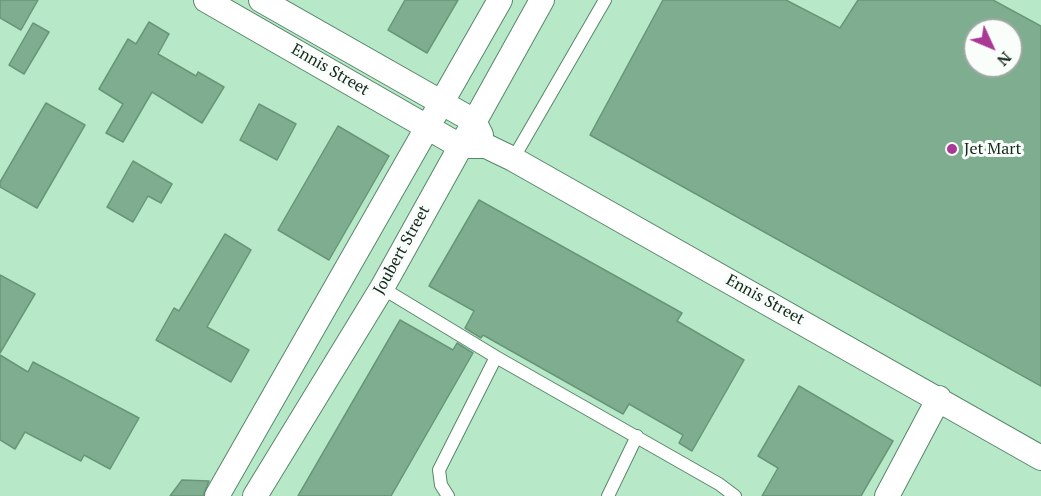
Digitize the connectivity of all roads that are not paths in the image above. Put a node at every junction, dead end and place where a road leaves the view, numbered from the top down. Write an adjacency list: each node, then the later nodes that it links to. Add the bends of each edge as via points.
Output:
1 (207, 0): 8 (street, Ennis Street)
2 (261, 0): 6 (street, Ennis Street)
3 (500, 0): 6 (street)
4 (542, 0): 7 (street, Joubert Street)
5 (604, 0): 11 (lane)
6 (441, 102): 7 (street, Ennis Street); 8 (street)
7 (474, 121): 9 (street, Joubert Street); 10 (street)
8 (428, 126): 9 (street, Ennis Street); 17 (street)
9 (460, 146): 10 (street, Ennis Street); 12 (street, Joubert Street)
10 (486, 146): 11 (street, Ennis Street)
11 (513, 159): 14 (street, Ennis Street)
12 (382, 288): 13 (lane); 18 (street, Joubert Street)
13 (496, 357): 15 (lane); 19 (lane, via 439,470 441,485)
14 (939, 398): 16 (street, Ennis Street); 22 (street)
15 (637, 436): 20 (lane); 21 (lane)
16 (1041, 458)
17 (217, 496)
18 (255, 496)
19 (448, 496)
20 (608, 496)
21 (735, 496)
22 (887, 496)

